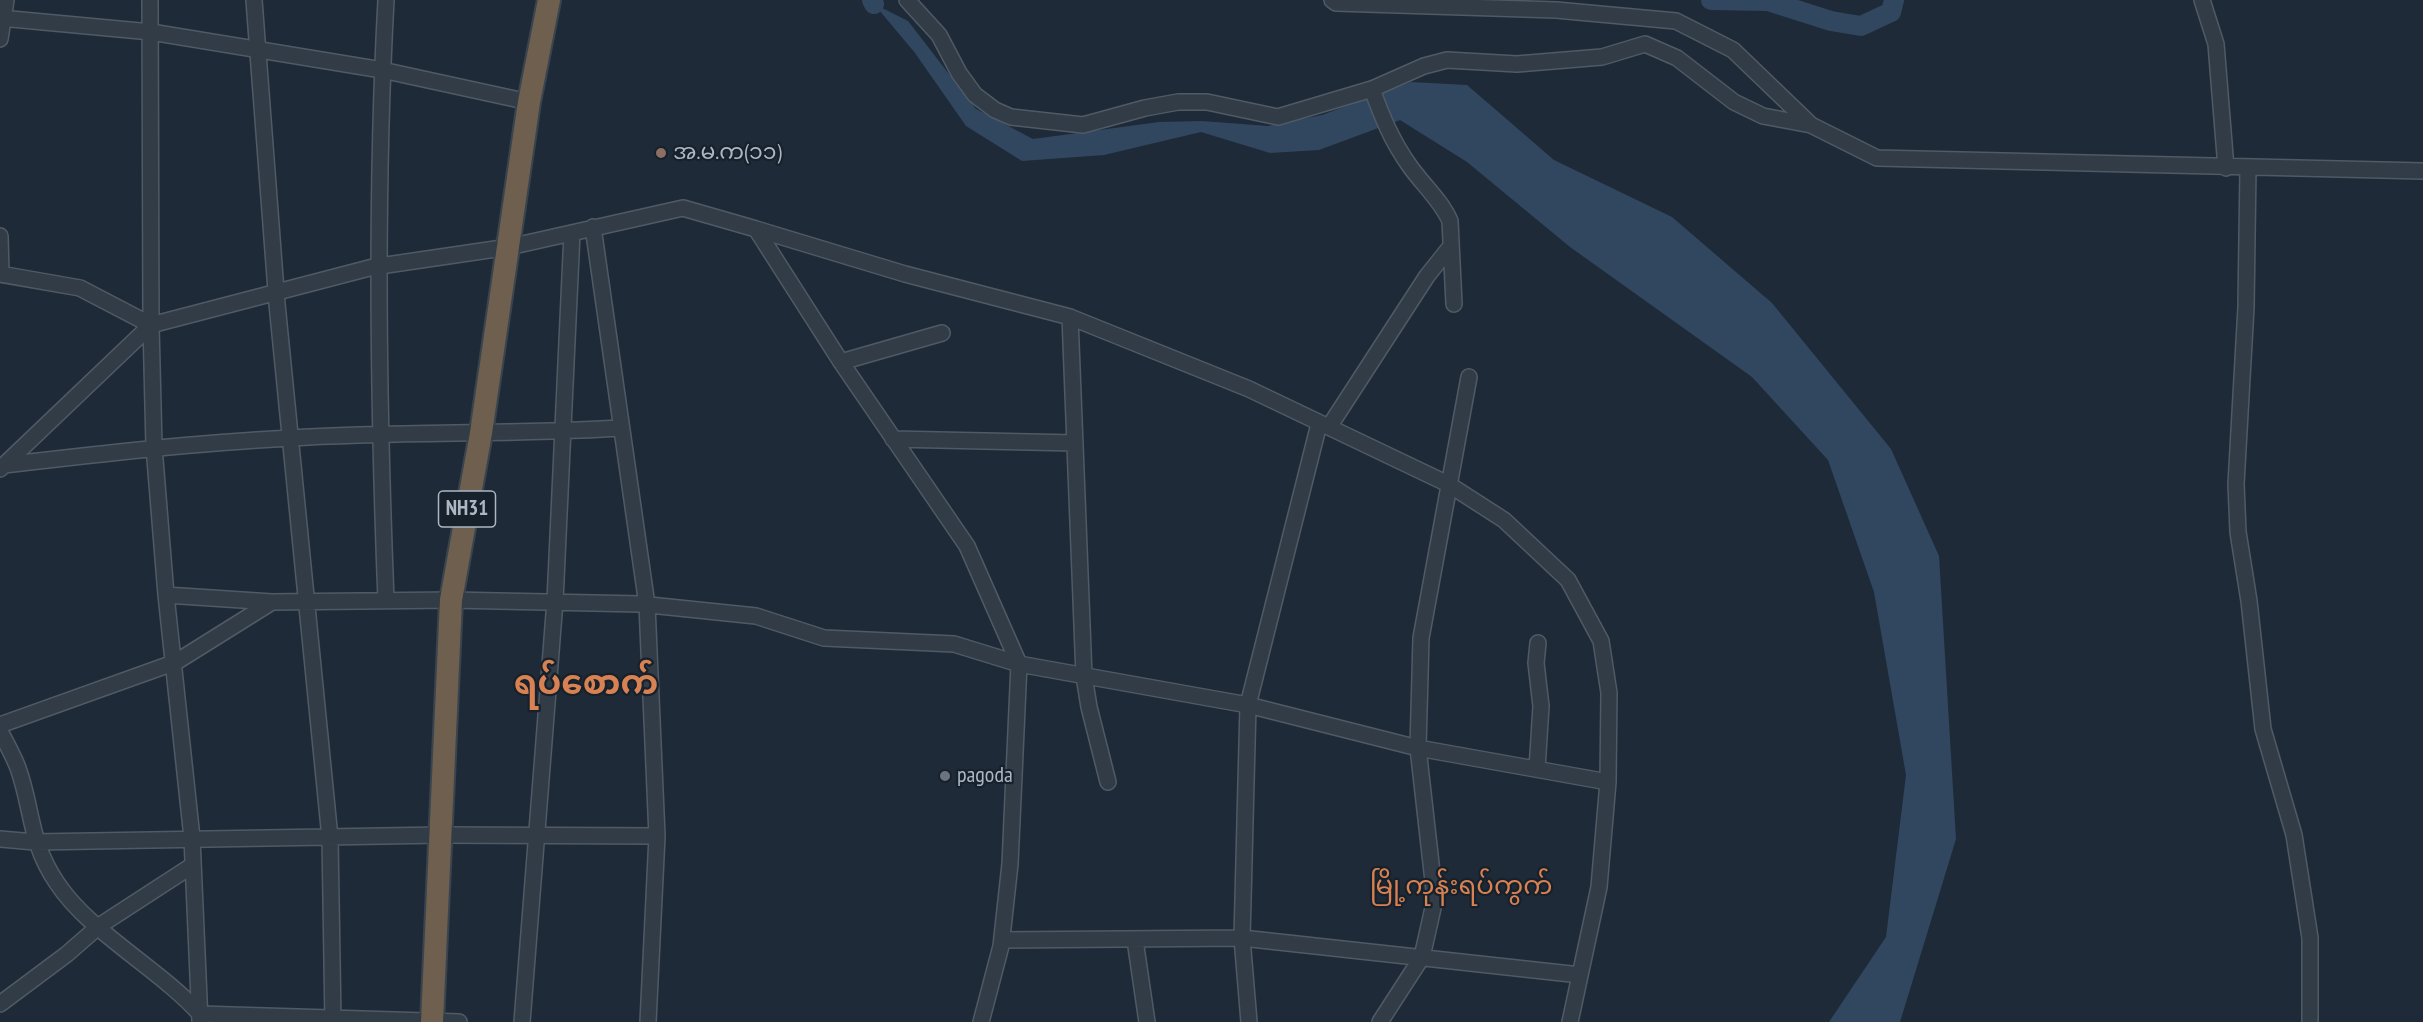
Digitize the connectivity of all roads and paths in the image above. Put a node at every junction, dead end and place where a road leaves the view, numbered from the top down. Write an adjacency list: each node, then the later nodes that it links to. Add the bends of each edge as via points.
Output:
1 (6, 0): 9 (street)
2 (150, 0): 10 (street)
3 (254, 0): 12 (street)
4 (386, 0): 13 (street)
5 (549, 0): 15 (highway, NH31)
6 (1332, 0): 16 (street, via 1556,10 1676,21 1733,50)
7 (2202, 0): 17 (street, via 2216,44)
8 (913, 2): 14 (street, via 975,95 1011,117 1083,125 1145,108 1207,102 1278,117)
9 (1, 17): 10 (street); 11 (street)
10 (151, 32): 12 (street); 31 (street)
11 (0, 39)
12 (258, 49): 13 (street); 28 (street)
13 (382, 69): 15 (street); 26 (street)
14 (1373, 92): 16 (street, via 1424,66 1447,60 1517,64 1602,57 1646,44 1677,58 1725,96 1763,116); 24 (street, via 1386,128 1445,210 1450,221)
15 (529, 102): 25 (highway, NH31)
16 (1811, 125): 17 (street, via 1877,158)
17 (2226, 168): 18 (street)
18 (2248, 168): 19 (street); 90 (street, via 2246,307 2236,483 2238,532 2263,729 2294,835 2310,938)
19 (2423, 171)
20 (592, 227): 21 (street, via 683,208); 22 (street); 36 (street)
21 (756, 229): 30 (street, via 905,274); 33 (street)
22 (572, 233): 25 (street); 37 (street)
23 (0, 236): 27 (street)
24 (1451, 246): 29 (street); 35 (street)
25 (509, 247): 26 (street); 38 (highway, NH31)
26 (379, 266): 28 (street); 39 (street)
27 (0, 274): 31 (street, via 80,288)
28 (276, 293): 31 (street); 40 (street)
29 (1454, 304)
30 (1070, 317): 35 (street, via 1249,389); 42 (street)
31 (151, 325): 43 (street); 44 (street)
32 (942, 333): 33 (street)
33 (841, 362): 41 (street)
34 (1469, 377): 45 (street)
35 (1324, 425): 45 (street); 57 (street)
36 (621, 428): 37 (street); 52 (street)
37 (563, 432): 38 (street); 51 (street)
38 (480, 433): 39 (street); 48 (highway, NH31)
39 (379, 434): 40 (street); 47 (street)
40 (291, 438): 43 (street); 49 (street)
41 (893, 439): 42 (street); 55 (street, via 967,546)
42 (1075, 442): 56 (street)
43 (154, 447): 44 (street); 46 (street)
44 (2, 466)
45 (1448, 484): 60 (street, via 1421,638); 63 (street, via 1504,520 1568,580 1601,641 1609,693)
46 (166, 595): 50 (street); 54 (street)
47 (386, 600): 48 (street); 49 (street)
48 (451, 600): 51 (street); 64 (highway, NH31)
49 (308, 601): 50 (street); 68 (street)
50 (272, 602): 54 (street)
51 (555, 602): 52 (street); 65 (street)
52 (647, 605): 55 (street, via 756,616 824,638 954,644); 66 (street)
53 (1538, 644): 61 (street)
54 (176, 662): 58 (street); 67 (street)
55 (1019, 664): 56 (street); 74 (street, via 1010,864)
56 (1084, 676): 57 (street); 62 (street)
57 (1248, 705): 60 (street); 73 (street)
58 (0, 725)
59 (0, 731): 70 (street, via 18,768)
60 (1418, 747): 61 (street); 76 (street, via 1435,899)
61 (1537, 769): 63 (street)
62 (1108, 782)
63 (1608, 782): 77 (street, via 1599,887)
64 (441, 835): 65 (street); 68 (street); 81 (highway, NH31)
65 (537, 835): 66 (street); 83 (street)
66 (657, 836): 84 (street)
67 (192, 838): 68 (street); 70 (street); 71 (street)
68 (330, 838): 80 (street)
69 (0, 839): 70 (street)
70 (35, 842): 72 (street, via 57,884)
71 (193, 865): 72 (street); 79 (street)
72 (99, 926): 78 (street); 79 (street, via 185,996)
73 (1242, 938): 75 (street); 76 (street); 87 (street)
74 (1002, 940): 75 (street); 85 (street)
75 (1135, 940): 86 (street)
76 (1422, 957): 77 (street); 88 (street)
77 (1580, 975): 89 (street)
78 (0, 1004)
79 (203, 1019): 80 (street)
80 (333, 1020): 81 (street)
81 (432, 1022): 82 (street)
82 (459, 1022)
83 (522, 1022)
84 (648, 1022)
85 (981, 1022)
86 (1147, 1022)
87 (1249, 1022)
88 (1380, 1022)
89 (1570, 1022)
90 (2310, 1022)

